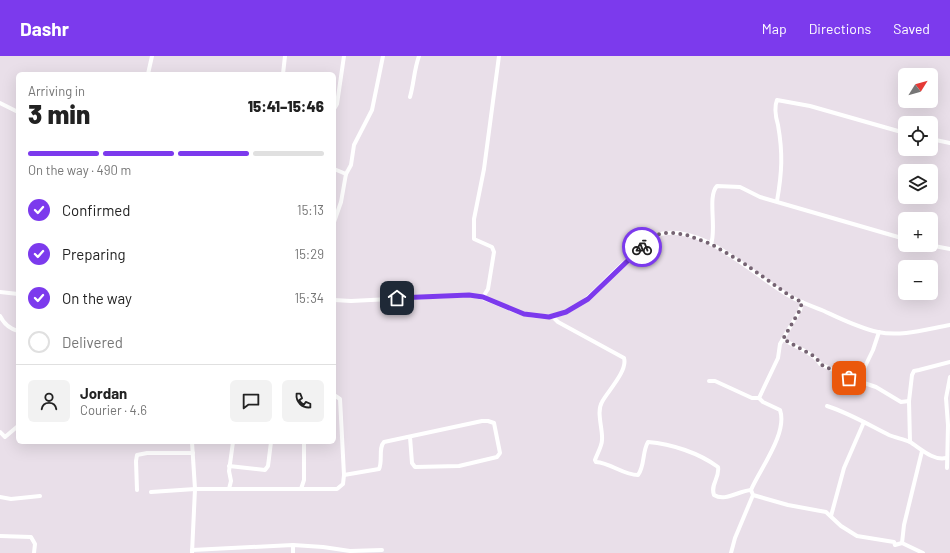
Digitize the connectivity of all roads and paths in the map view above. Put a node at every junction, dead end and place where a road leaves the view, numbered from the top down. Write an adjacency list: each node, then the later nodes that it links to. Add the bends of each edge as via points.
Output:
1 (152, 56): 7 (street)
2 (285, 56): 8 (street)
3 (344, 56): 11 (street)
4 (383, 56): 17 (street, via 372,110 354,145 351,165)
5 (419, 56): 9 (street)
6 (499, 56): 26 (street, via 484,169 474,219 474,239 492,248 494,252 488,288)
7 (148, 72)
8 (283, 72)
9 (410, 97)
10 (0, 103): 12 (street)
11 (336, 106)
12 (16, 111)
13 (898, 131): 18 (street, via 810,106 777,100 782,154 782,176)
14 (938, 140): 15 (street)
15 (950, 143)
16 (336, 170): 17 (street)
17 (346, 174): 19 (street)
18 (777, 201): 20 (street); 21 (street, via 760,197 740,187 716,186)
19 (336, 216)
20 (898, 237)
21 (711, 244): 28 (street); 30 (street, via 675,233 654,236 588,299 566,312)
22 (938, 247): 23 (street)
23 (950, 249)
24 (0, 292): 25 (street)
25 (16, 294)
26 (483, 297): 27 (street, via 455,294 351,302); 30 (street, via 524,314)
27 (336, 300)
28 (802, 302): 33 (street, via 863,328); 34 (street)
29 (0, 316): 32 (street, via 12,330)
30 (552, 316): 64 (street, via 558,322 624,358 625,361 618,378 601,403 602,438 596,462 603,462 628,474 638,475 648,442 682,450 718,467 717,477 712,485 714,495 718,497 723,498 744,491)
31 (950, 325): 33 (street, via 904,333)
32 (16, 331)
33 (879, 332): 38 (street)
34 (783, 339): 38 (street, via 812,355 820,364); 40 (street, via 778,358)
35 (950, 362): 41 (street, via 914,371)
36 (950, 377): 47 (street, via 946,398)
37 (709, 381): 40 (street, via 752,398)
38 (858, 381): 41 (street, via 901,402)
39 (336, 396): 58 (street, via 339,398)
40 (760, 398): 64 (street, via 780,410 782,422)
41 (909, 401): 48 (street)
42 (827, 406): 43 (street)
43 (864, 422): 48 (street); 67 (street, via 844,468)
44 (16, 428): 45 (street, via 5,437)
45 (0, 432)
46 (410, 437): 46 (street, via 463,424 488,421 494,423 500,453 497,457 459,466 415,467 412,463); 58 (street, via 382,443 382,464 379,469)
47 (949, 441): 55 (street)
48 (910, 442): 53 (street)
49 (192, 444): 54 (street)
50 (233, 444): 56 (street)
51 (271, 444): 56 (street, via 268,466 265,470)
52 (304, 444): 62 (street, via 304,480)
53 (922, 451): 55 (street, via 942,459); 69 (street)
54 (193, 453): 59 (street); 61 (street, via 137,455)
55 (946, 458): 57 (street)
56 (230, 466): 60 (street, via 231,481)
57 (946, 468)
58 (344, 475): 62 (street, via 343,484 337,489)
59 (194, 489): 60 (street); 63 (street); 72 (street)
60 (228, 489): 62 (street)
61 (137, 490)
62 (301, 490)
63 (151, 492)
64 (752, 493): 67 (street, via 788,505 826,512); 75 (street)
65 (40, 496): 66 (street, via 11,499)
66 (0, 497)
67 (831, 516): 69 (street, via 857,536 894,542 895,545)
68 (0, 536): 73 (street, via 31,537 35,544)
69 (902, 543): 76 (street)
70 (293, 545): 71 (street, via 323,546 350,551); 72 (street); 74 (street)
71 (382, 550)
72 (192, 552)
73 (34, 553)
74 (293, 553)
75 (731, 553)
76 (923, 553)

